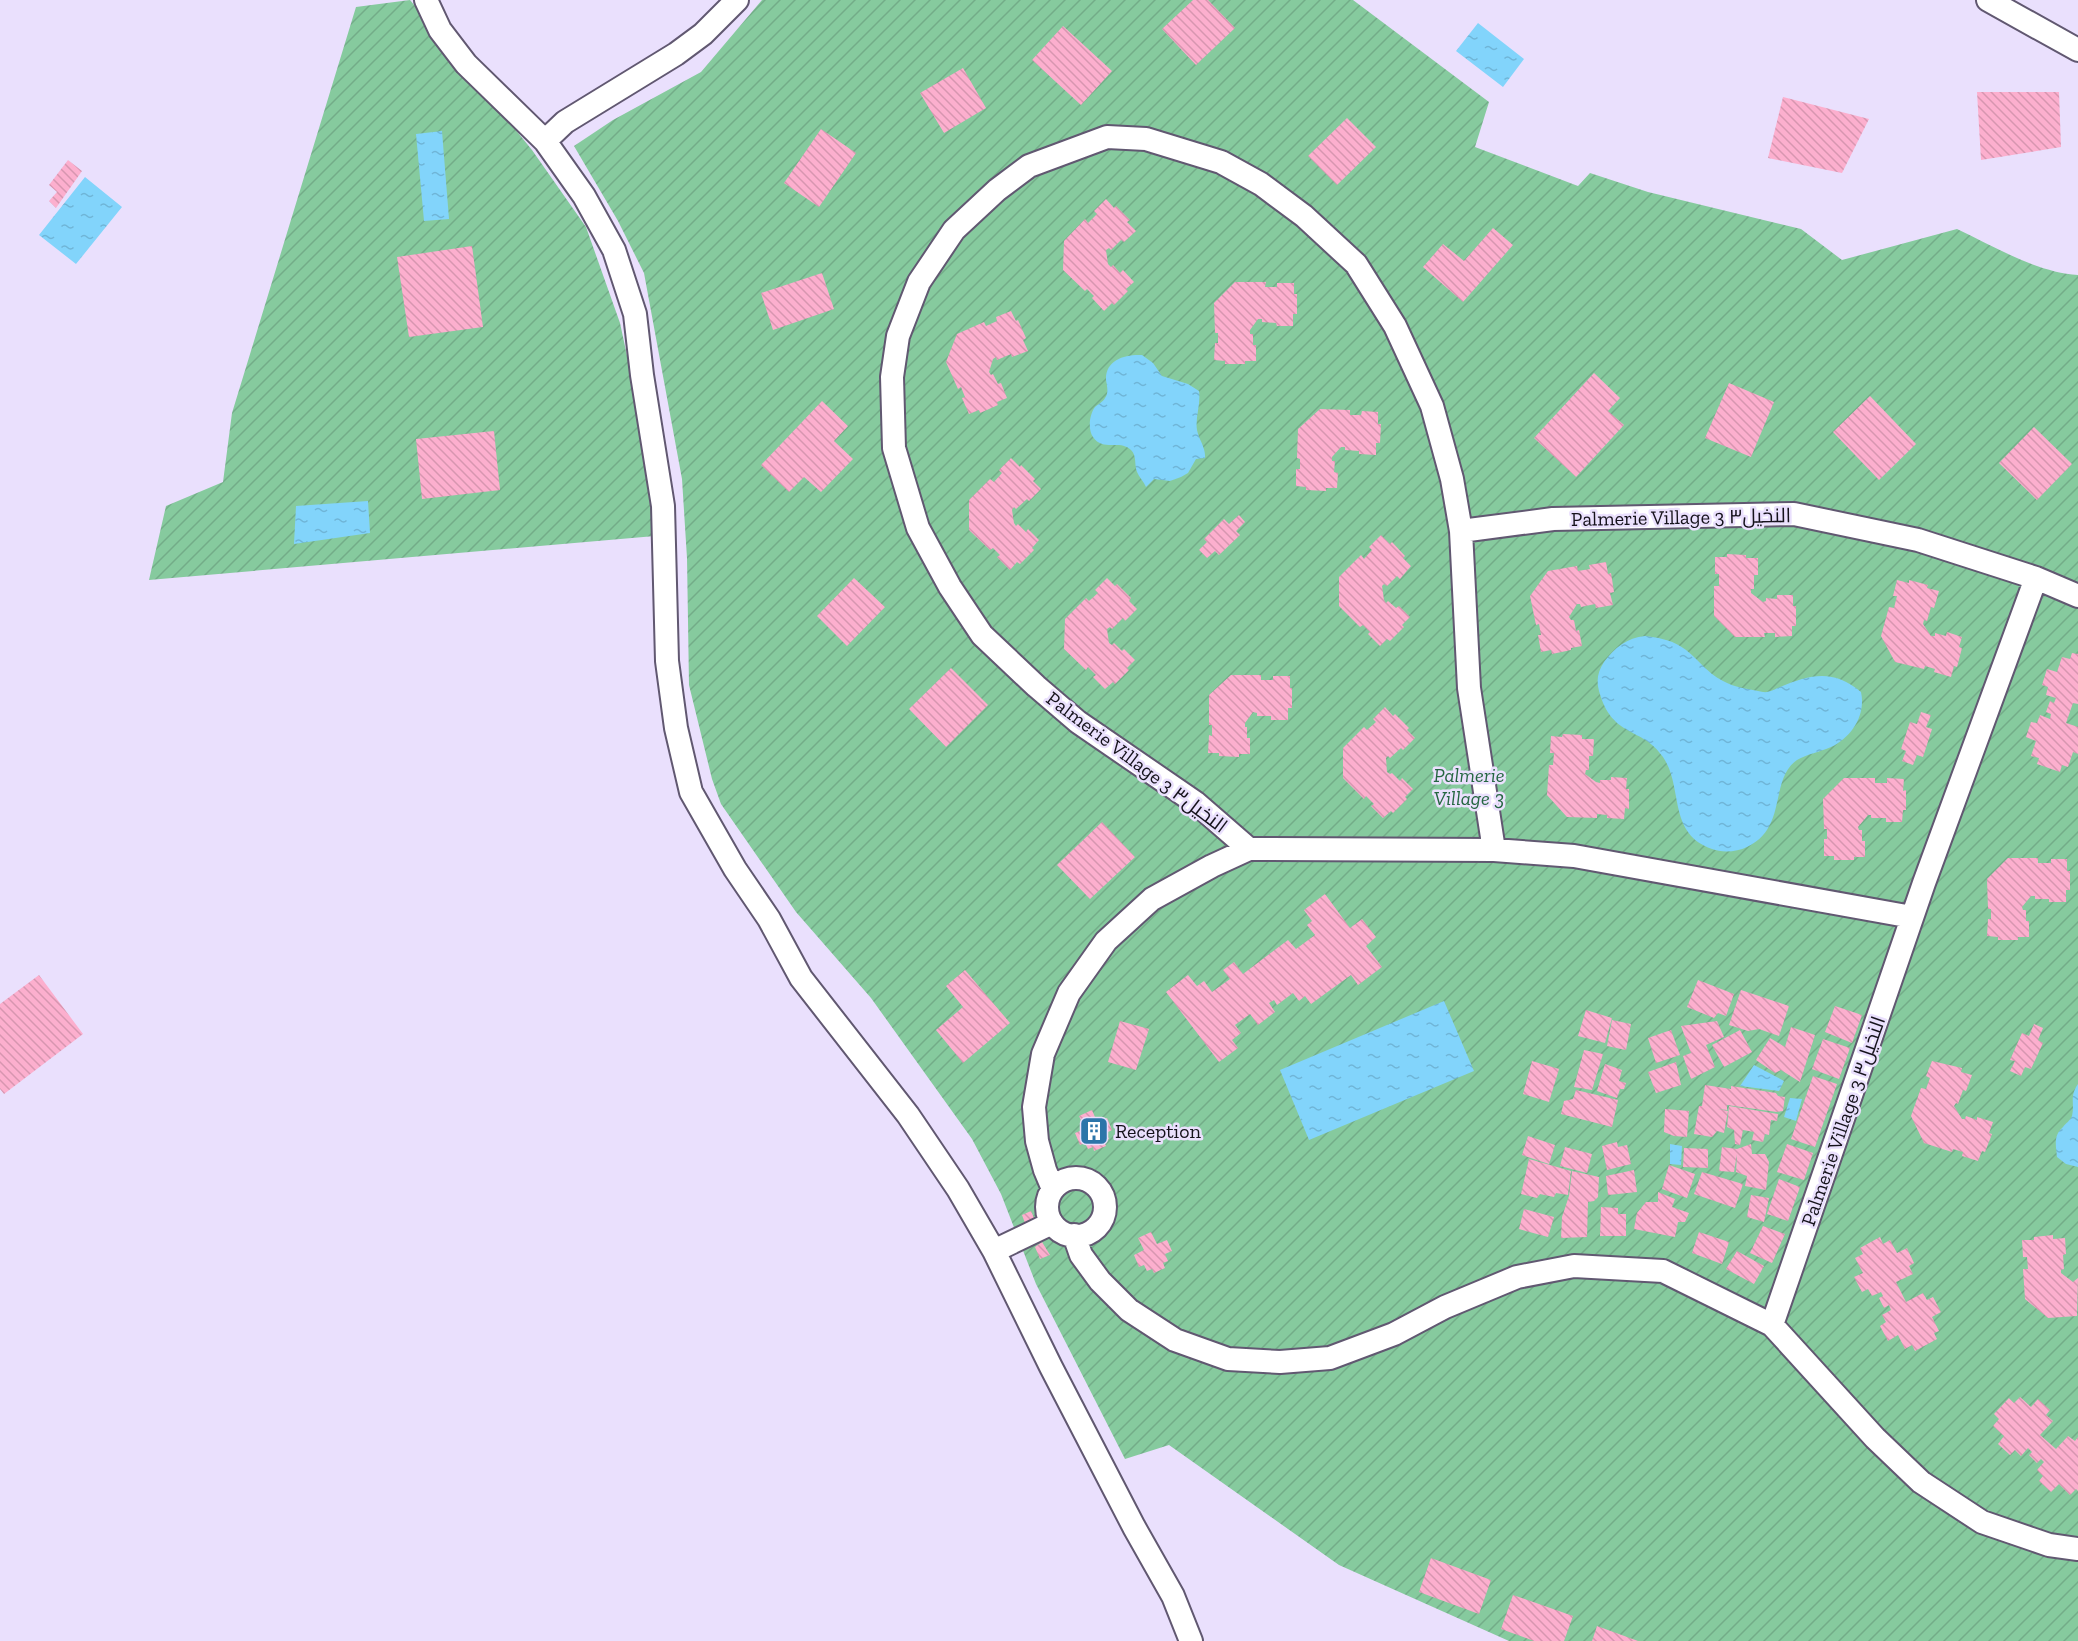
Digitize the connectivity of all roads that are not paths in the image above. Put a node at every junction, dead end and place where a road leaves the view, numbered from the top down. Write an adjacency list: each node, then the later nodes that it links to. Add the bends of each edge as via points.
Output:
1 (426, 0): 5 (street, via 440,30 466,64)
2 (737, 0): 5 (street, via 676,54 565,122)
3 (1988, 0): 4 (street)
4 (2078, 50)
5 (545, 141): 15 (street, via 584,196 614,250 635,314 663,506 668,660 676,728 692,792 801,978 908,1115)
6 (1461, 531): 7 (street, Palmerie Village 3 النخيل٣, via 1553,519 1794,514 1918,540); 9 (street, Palmerie Village 3 النخيل٣, via 1432,406 1395,326 1356,264 1304,216 1261,184 1221,162 1146,139 1107,137 1029,166 954,230 919,282 898,336 893,367 894,448 918,528 950,587 982,634 1036,686 1078,722 1196,803); 10 (street, Palmerie Village 3 النخيل٣, via 1469,688)
7 (2036, 578): 8 (street, Palmerie Village 3 النخيل٣); 11 (street, Palmerie Village 3 النخيل٣)
8 (2078, 597)
9 (1249, 849): 10 (street, Palmerie Village 3 النخيل٣); 12 (street, Palmerie Village 3 النخيل٣, via 1152,899 1106,941 1070,993 1043,1054 1034,1107 1037,1141)
10 (1494, 850): 11 (street, Palmerie Village 3 النخيل٣, via 1574,856)
11 (1912, 917): 16 (street, Palmerie Village 3 النخيل٣)
12 (1053, 1188): 13 (street, Palmerie Village 3 النخيل٣, via 1048,1200); 14 (street, via 1074,1178 1086,1179 1103,1195 1105,1206 1096,1228)
13 (1052, 1223): 14 (street); 15 (street)
14 (1074, 1235): 16 (street, via 1081,1255 1100,1281 1129,1310 1175,1340 1228,1359 1280,1362 1330,1358 1394,1334 1445,1307 1517,1277 1574,1266 1663,1271)
15 (994, 1251): 18 (street, via 1173,1596)
16 (1773, 1325): 17 (street, via 1875,1438 1921,1482 1982,1522 2049,1545)
17 (2078, 1549)
18 (1191, 1641)

